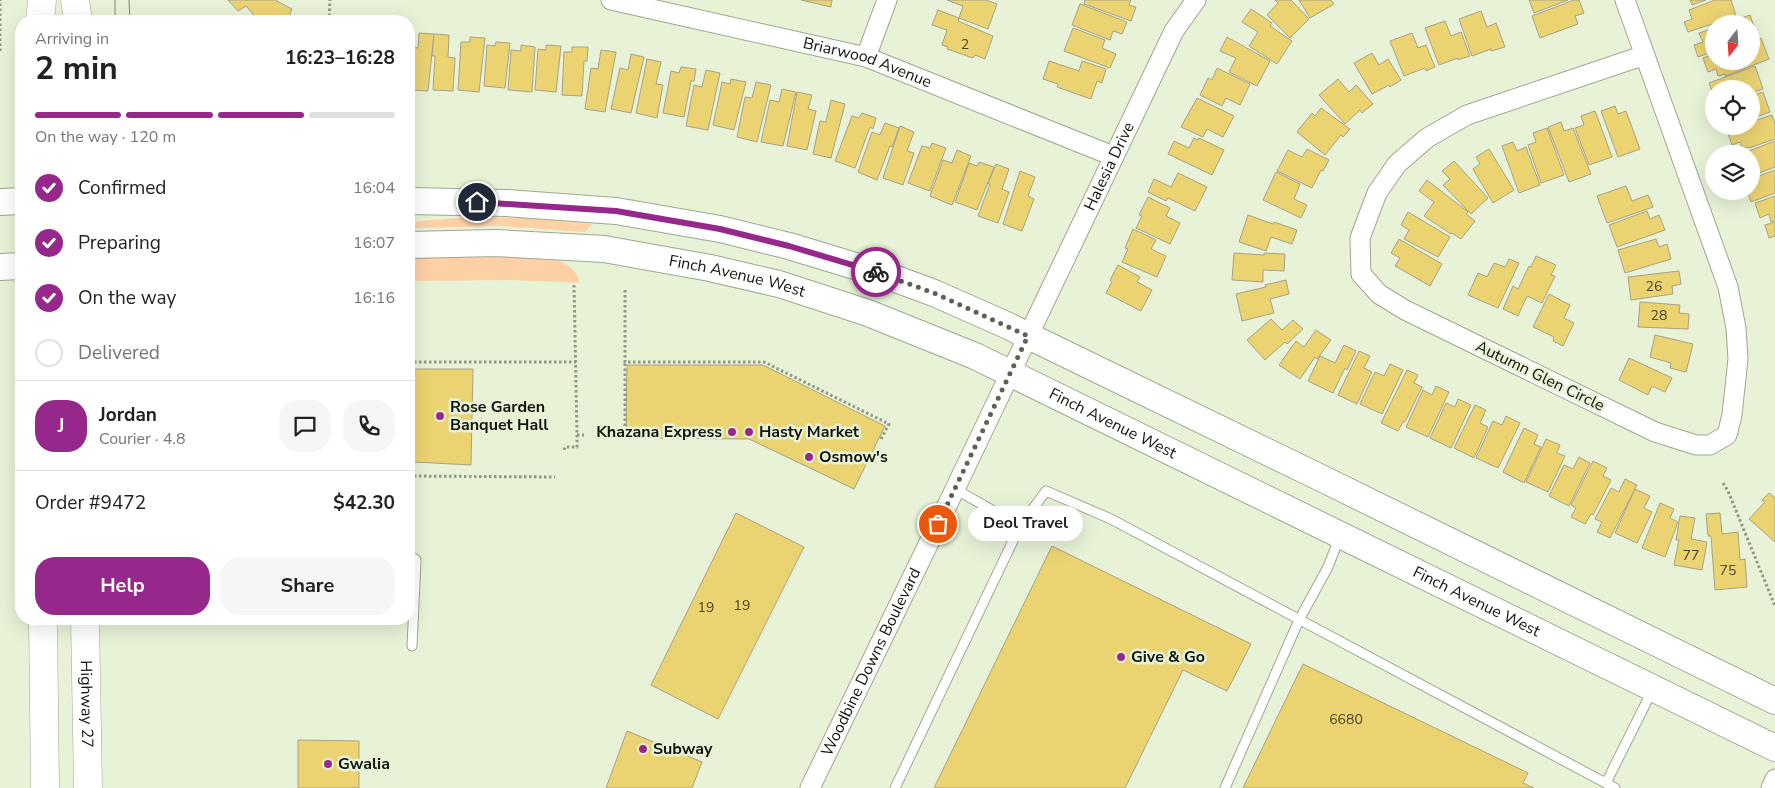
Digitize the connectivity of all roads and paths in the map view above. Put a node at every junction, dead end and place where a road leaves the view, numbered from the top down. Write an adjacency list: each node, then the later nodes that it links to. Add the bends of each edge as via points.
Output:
1 (0, 0): 12 (path)
2 (42, 0): 9 (main road)
3 (75, 0): 10 (main road)
4 (330, 0): 11 (path)
5 (611, 0): 14 (street, Briarwood Avenue)
6 (887, 0): 14 (street)
7 (1196, 0): 15 (street, Halesia Drive, via 1174,31)
8 (1625, 0): 13 (street, Autumn Glen Circle)
9 (41, 15)
10 (77, 15)
11 (329, 15)
12 (0, 51)
13 (1646, 55): 13 (street, Autumn Glen Circle, via 1467,115 1427,138 1396,164 1377,193 1360,238 1361,274 1379,294 1405,310 1656,432 1696,445 1710,446 1727,435 1732,415 1738,359 1736,328 1728,287)
14 (866, 57): 15 (street, Briarwood Avenue)
15 (1113, 156): 28 (street, Halesia Drive)
16 (15, 201): 18 (main road)
17 (415, 201): 19 (main road)
18 (0, 202)
19 (462, 202): 20 (main road); 21 (main road)
20 (415, 210)
21 (616, 211): 23 (main road); 28 (main road, via 720,229 836,259 934,293)
22 (415, 244): 23 (main road, Finch Avenue West, via 496,243)
23 (604, 249): 32 (main road, Finch Avenue West, via 779,284 904,326)
24 (15, 266): 25 (main road)
25 (0, 267)
26 (574, 285): 30 (path)
27 (625, 290): 31 (path)
28 (1028, 336): 32 (street, Halesia Drive); 53 (main road)
29 (415, 362): 30 (path)
30 (576, 362): 33 (path)
31 (625, 362): 35 (path, via 625,435); 36 (path, via 764,362 889,424)
32 (1010, 373): 41 (street, Woodbine Downs Boulevard); 43 (main road, Finch Avenue West)
33 (577, 435): 34 (path); 37 (path, via 576,447 564,447)
34 (584, 435)
35 (619, 435)
36 (881, 439)
37 (564, 450)
38 (415, 476): 39 (path)
39 (555, 477)
40 (1723, 483): 46 (path)
41 (955, 489): 42 (lane); 59 (street, Woodbine Downs Boulevard)
42 (1020, 526): 47 (lane, via 1046,491 1111,519); 60 (lane)
43 (1341, 535): 47 (lane, via 1328,567); 52 (main road, Finch Avenue West)
44 (415, 559): 45 (lane)
45 (415, 582)
46 (1775, 606)
47 (1299, 620): 56 (lane); 61 (lane)
48 (43, 625): 57 (main road)
49 (85, 625): 58 (main road, Highway 27)
50 (413, 625): 51 (lane)
51 (412, 646)
52 (1653, 688): 54 (main road, Finch Avenue West); 56 (lane)
53 (1775, 702)
54 (1775, 748)
55 (1775, 779): 63 (street)
56 (1606, 783): 62 (lane)
57 (45, 788)
58 (88, 788)
59 (810, 788)
60 (895, 788)
61 (1225, 788)
62 (1615, 788)
63 (1771, 788)

